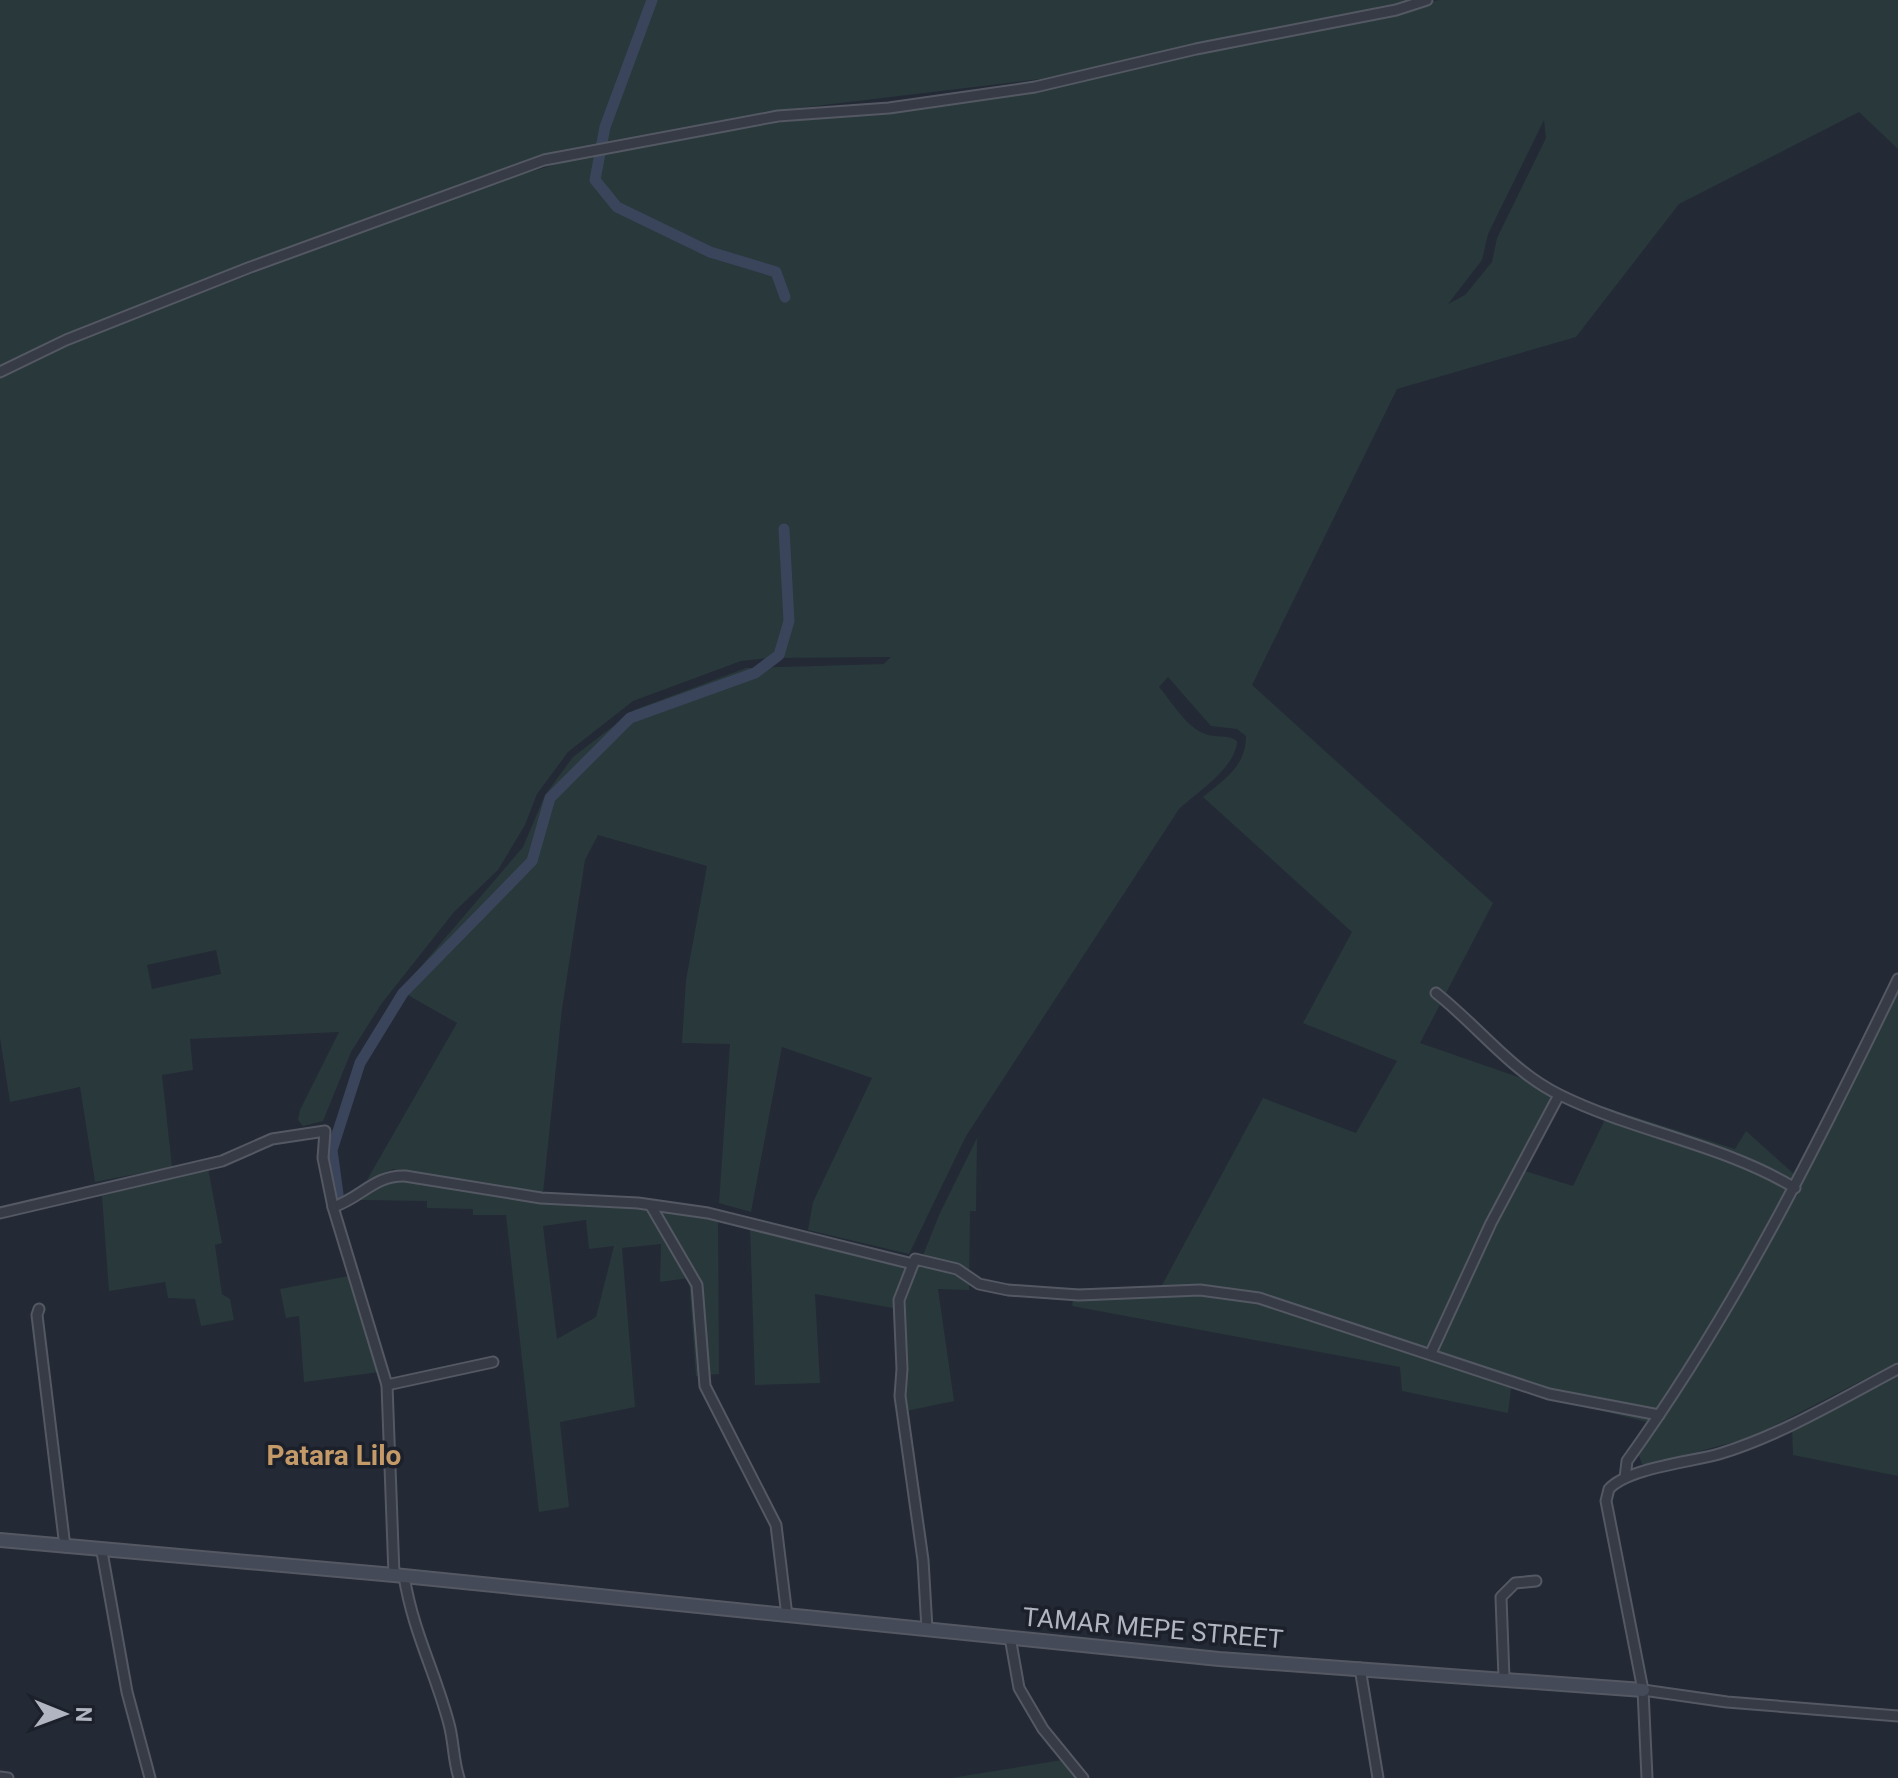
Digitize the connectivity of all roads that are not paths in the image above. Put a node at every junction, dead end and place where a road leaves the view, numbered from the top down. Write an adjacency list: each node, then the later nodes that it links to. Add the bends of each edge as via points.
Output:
1 (1427, 0): 2 (street, via 1035,87 889,108 778,116 544,160 248,268)
2 (0, 372)
3 (1898, 979): 6 (street)
4 (1436, 993): 5 (street, via 1511,1062)
5 (1559, 1095): 6 (street, via 1712,1150); 12 (street, via 1491,1223)
6 (1795, 1188): 16 (street, via 1729,1309)
7 (651, 1206): 8 (street, via 541,1198 387,1176 354,1200); 10 (street, via 753,1222); 23 (street, via 697,1285 705,1386 776,1525)
8 (333, 1207): 9 (street, via 323,1158 325,1131 272,1139 222,1161); 15 (street)
9 (0, 1213)
10 (914, 1262): 12 (street, via 957,1269 979,1284 1008,1290 1079,1295 1200,1290 1248,1296); 24 (street, via 899,1300 900,1396)
11 (39, 1309): 19 (street)
12 (1431, 1353): 16 (street, via 1549,1394)
13 (493, 1362): 15 (street)
14 (1898, 1369): 17 (street, via 1722,1453)
15 (387, 1385): 21 (street)
16 (1659, 1415): 17 (street, via 1627,1461)
17 (1625, 1478): 28 (street, via 1609,1489 1606,1501)
18 (0, 1540): 19 (street, TAMAR MEPE STREET)
19 (65, 1547): 20 (street, TAMAR MEPE STREET)
20 (102, 1552): 21 (street, TAMAR MEPE STREET); 32 (street, via 127,1692)
21 (399, 1576): 23 (street, TAMAR MEPE STREET); 33 (street, via 450,1725)
22 (1536, 1581): 27 (street, via 1515,1583 1501,1597)
23 (787, 1616): 24 (street, TAMAR MEPE STREET)
24 (927, 1629): 25 (street, TAMAR MEPE STREET)
25 (1010, 1637): 26 (street, TAMAR MEPE STREET); 34 (street, via 1019,1688 1043,1729)
26 (1360, 1668): 27 (street, TAMAR MEPE STREET); 35 (street)
27 (1504, 1678): 28 (street, TAMAR MEPE STREET)
28 (1643, 1690): 29 (street, TAMAR MEPE STREET); 36 (street)
29 (1898, 1716)
30 (0, 1777): 31 (street)
31 (8, 1778)
32 (150, 1778)
33 (459, 1778)
34 (1083, 1778)
35 (1378, 1778)
36 (1647, 1778)

